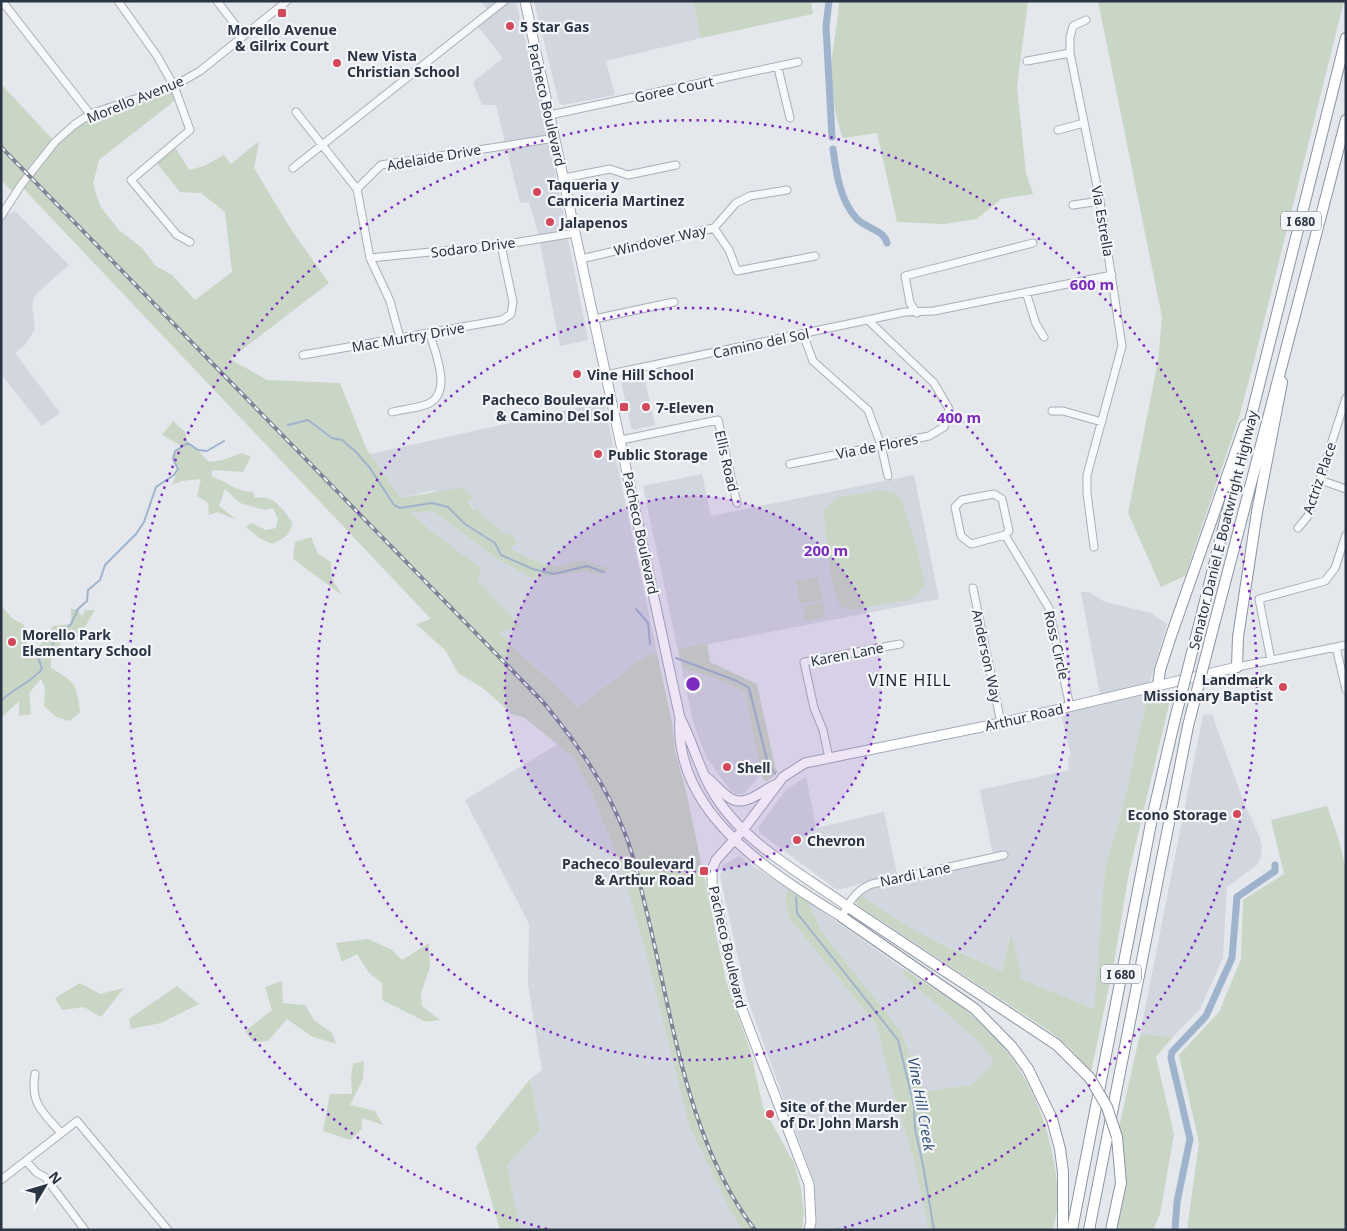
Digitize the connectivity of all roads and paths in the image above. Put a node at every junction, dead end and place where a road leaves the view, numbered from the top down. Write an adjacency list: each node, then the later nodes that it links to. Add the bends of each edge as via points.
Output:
1 (2, 1): 16 (street)
2 (118, 1): 14 (street)
3 (217, 1): 8 (street)
4 (286, 1): 8 (street, Morello Avenue)
5 (504, 1): 23 (street)
6 (525, 1): 17 (main road, Pacheco Boulevard)
7 (1086, 20): 10 (street, Via Estrella, via 1073,26)
8 (243, 35): 14 (street, Morello Avenue, via 200,71)
9 (1346, 38): 54 (highway, Senator Daniel E Boatwright Highway / I 680)
10 (1070, 53): 11 (street); 20 (street, Via Estrella)
11 (1027, 60)
12 (798, 62): 13 (street, Goree Court)
13 (778, 68): 17 (street, Goree Court); 18 (street)
14 (174, 86): 16 (street, Morello Avenue); 34 (street, via 190,130 131,180 177,235)
15 (296, 112): 23 (street)
16 (90, 114): 31 (street, Morello Avenue, via 55,142)
17 (550, 115): 22 (main road, Pacheco Boulevard)
18 (790, 118)
19 (1346, 120): 48 (highway, Senator Daniel E Boatwright Highway / I 680)
20 (1084, 123): 21 (street); 29 (street, Via Estrella)
21 (1058, 130)
22 (555, 138): 26 (main road, Pacheco Boulevard); 27 (street, Adelaide Drive, via 381,165)
23 (323, 146): 25 (street); 27 (street)
24 (676, 166): 26 (street, Pacheco Boulevard, via 628,175 610,169)
25 (293, 168)
26 (564, 178): 33 (main road, Pacheco Boulevard)
27 (356, 189): 38 (street)
28 (787, 190): 32 (street, Windover Way, via 750,196 736,203)
29 (1100, 201): 30 (street); 40 (street, Via Estrella)
30 (1073, 205)
31 (1, 216)
32 (714, 228): 37 (street, via 729,250 736,270); 39 (street, Windover Way)
33 (575, 233): 36 (street, Sodaro Drive); 39 (main road, Pacheco Boulevard)
34 (190, 242)
35 (1033, 243): 43 (street, via 905,276 910,303)
36 (501, 244): 38 (street, Sodaro Drive); 46 (street, Mac Murtry Drive, via 513,302 511,314 502,320)
37 (815, 256)
38 (370, 258): 50 (street, via 390,301)
39 (581, 259): 44 (main road, Pacheco Boulevard)
40 (1112, 275): 41 (street, Camino del Sol); 57 (street, Via Estrella, via 1122,346)
41 (1026, 292): 43 (street, Camino del Sol); 49 (street, via 1036,324)
42 (674, 302): 44 (street)
43 (917, 313): 45 (street, Camino del Sol, via 905,312)
44 (594, 320): 52 (main road, Pacheco Boulevard)
45 (869, 321): 47 (street, Camino del Sol); 59 (street, Via de Flores, via 934,383 948,409 944,428 937,433)
46 (430, 334): 50 (street, Mac Murtry Drive); 56 (street, via 442,384 439,395 430,403)
47 (803, 334): 52 (street, Camino del Sol); 59 (street, via 812,361 868,410)
48 (1288, 336): 74 (highway, via 1279,403 1261,490); 97 (highway, Senator Daniel E Boatwright Highway / I 680, bridge, via 1188,726)
49 (1044, 337)
50 (400, 338): 51 (street, Mac Murtry Drive)
51 (303, 355)
52 (606, 375): 58 (main road, Pacheco Boulevard)
53 (1346, 398): 62 (street, Actriz Place)
54 (1255, 404): 75 (highway, via 1235,449 1166,650); 96 (highway, Senator Daniel E Boatwright Highway / I 680, bridge, via 1150,827)
55 (1052, 411): 57 (street)
56 (392, 412)
57 (1102, 422): 68 (street, Via Estrella, via 1087,475)
58 (621, 440): 64 (street, Ellis Road, via 718,420); 78 (main road, Pacheco Boulevard)
59 (881, 445): 60 (street, Via de Flores); 61 (street)
60 (790, 464)
61 (888, 476)
62 (1320, 480): 63 (street); 65 (street, Actriz Place, via 1308,516)
63 (1346, 489)
64 (737, 503)
65 (1298, 528)
66 (1346, 535): 73 (street, via 1335,568 1325,581 1259,599)
67 (1005, 536): 67 (street, via 1009,531 1002,499 994,494 962,500 955,507 961,536 971,544); 77 (street, Ross Circle, via 1049,608)
68 (1094, 547)
69 (973, 588): 79 (street, Anderson Way)
70 (900, 644): 80 (street, Karen Lane, via 804,662)
71 (1346, 645): 72 (street, Arthur Road)
72 (1336, 647): 73 (street, Arthur Road); 76 (street)
73 (1272, 660): 74 (street, Arthur Road)
74 (1237, 667): 75 (main road, Arthur Road)
75 (1158, 685): 77 (main road, Arthur Road)
76 (1346, 690)
77 (1070, 707): 79 (main road, Arthur Road)
78 (680, 718): 81 (main road, Pacheco Boulevard); 84 (main road, Pacheco Boulevard, via 680,739 689,773 700,796)
79 (1001, 723): 80 (main road, Arthur Road)
80 (829, 758): 82 (main road, Arthur Road, via 799,766)
81 (705, 776): 82 (main road, via 737,802 744,802); 83 (main road, Pacheco Boulevard, via 720,804)
82 (777, 784): 83 (main road, Arthur Road)
83 (743, 830): 84 (main road, Arthur Road); 86 (main road, Pacheco Boulevard)
84 (734, 840): 87 (main road, Pacheco Boulevard, via 788,883); 94 (main road, Pacheco Boulevard, via 716,860 712,883 738,999 809,1184)
85 (1004, 855): 86 (street, Nardi Lane, via 872,884 858,892)
86 (847, 906): 87 (street, Nardi Lane); 98 (highway, bridge, via 1057,1045 1090,1078 1107,1107 1117,1137 1121,1183)
87 (842, 917): 95 (highway, via 975,1009 1012,1047 1028,1069 1052,1119 1060,1149 1064,1188)
88 (35, 1074): 89 (street, via 36,1103)
89 (61, 1133): 90 (street); 93 (street, via 77,1121)
90 (26, 1161): 91 (street); 92 (street, via 45,1177)
91 (1, 1180)
92 (85, 1230)
93 (168, 1230)
94 (809, 1230)
95 (1063, 1230)
96 (1072, 1230)
97 (1089, 1230)
98 (1111, 1230)

